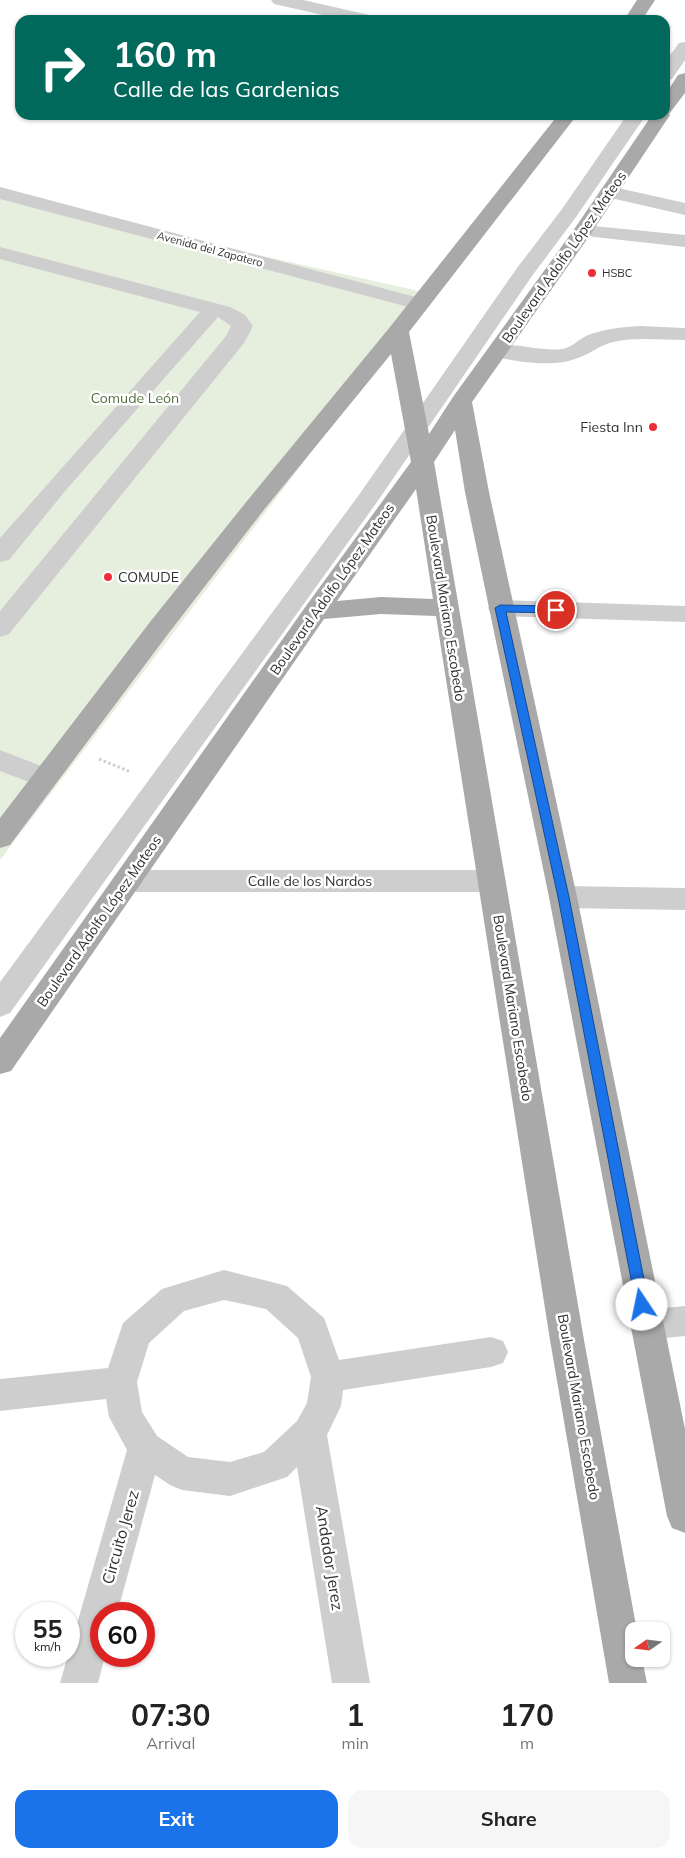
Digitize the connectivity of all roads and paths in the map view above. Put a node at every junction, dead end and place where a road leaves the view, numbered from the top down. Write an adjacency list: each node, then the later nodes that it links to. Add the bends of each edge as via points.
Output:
1 (280, 0): 3 (street)
2 (646, 0): 4 (main road)
3 (346, 15)
4 (637, 15)
5 (685, 47): 6 (street)
6 (670, 68)
7 (685, 79): 8 (main road)
8 (670, 102)
9 (564, 120): 18 (main road)
10 (634, 120): 24 (street)
11 (658, 120): 12 (main road, Boulevard Adolfo López Mateos)
12 (610, 192): 14 (street); 15 (main road, Boulevard Adolfo López Mateos)
13 (0, 193): 18 (street, Avenida del Zapatero)
14 (685, 209)
15 (582, 232): 16 (street); 22 (main road, Boulevard Adolfo López Mateos)
16 (685, 241)
17 (0, 253): 19 (street)
18 (420, 304): 20 (main road)
19 (214, 309): 26 (street); 31 (street, via 241,321 241,331)
20 (398, 332): 24 (main road, Boulevard Mariano Escobedo); 32 (main road, via 255,506)
21 (685, 334): 22 (street, via 613,336 559,356)
22 (499, 351): 23 (main road, Boulevard Adolfo López Mateos)
23 (461, 402): 25 (main road, Boulevard Adolfo López Mateos); 27 (main road)
24 (417, 426): 25 (main road, Boulevard Mariano Escobedo); 35 (street)
25 (422, 463): 28 (main road, Boulevard Mariano Escobedo); 29 (main road, Boulevard Adolfo López Mateos)
26 (0, 554)
27 (500, 608): 30 (street); 39 (main road)
28 (446, 609): 29 (main road, via 386,604); 38 (main road, Boulevard Mariano Escobedo)
29 (315, 612): 37 (main road, Boulevard Adolfo López Mateos)
30 (685, 614)
31 (0, 628)
32 (68, 748): 34 (main road); 35 (path)
33 (0, 760): 34 (street)
34 (45, 778): 36 (main road)
35 (160, 784): 41 (street)
36 (0, 838)
37 (128, 881): 38 (street, Calle de los Nardos); 42 (main road, Boulevard Adolfo López Mateos)
38 (492, 881): 54 (main road, Boulevard Mariano Escobedo, via 567,1340)
39 (564, 897): 40 (street); 44 (main road)
40 (685, 899)
41 (0, 1005)
42 (0, 1062)
43 (685, 1321): 44 (street)
44 (646, 1325): 51 (main road)
45 (491, 1352): 46 (street)
46 (328, 1376): 47 (street, via 312,1329 275,1296 224,1286 174,1299 136,1334); 49 (street, via 324,1406)
47 (120, 1382): 48 (street); 50 (street, via 126,1417)
48 (0, 1395)
49 (310, 1433): 50 (street, via 275,1464 230,1479 182,1473); 53 (street, Andador Jerez)
50 (145, 1448): 52 (street, Circuito Jerez)
51 (685, 1516)
52 (79, 1683)
53 (351, 1683)
54 (628, 1683)

